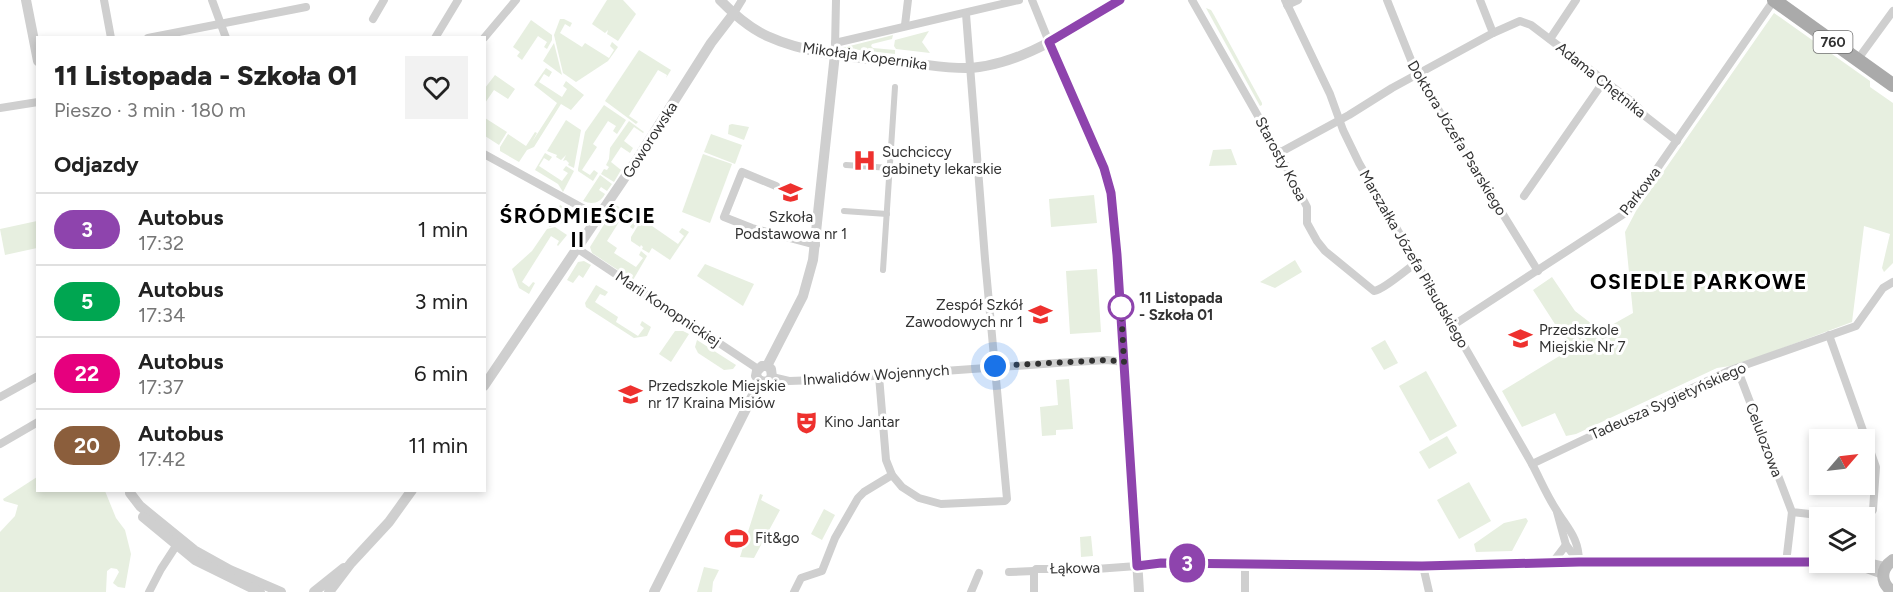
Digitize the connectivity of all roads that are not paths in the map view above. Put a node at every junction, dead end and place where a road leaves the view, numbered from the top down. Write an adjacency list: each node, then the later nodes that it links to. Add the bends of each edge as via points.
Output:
1 (26, 0): 40 (street)
2 (104, 0): 32 (street)
3 (212, 0): 27 (street)
4 (384, 0): 26 (street)
5 (458, 0): 35 (street)
6 (516, 0): 36 (street)
7 (720, 0): 24 (street, Mikołaja Kopernika)
8 (742, 0): 24 (street)
9 (836, 0): 38 (street)
10 (908, 0): 29 (street)
11 (1019, 0): 25 (street, Mikołaja Kopernika)
12 (1032, 0): 39 (street)
13 (1120, 0): 39 (street, Mikołaja Kopernika)
14 (1192, 0): 53 (street, Starosty Kosa)
15 (1298, 0): 21 (street)
16 (1387, 0): 45 (street, Doktora Józefa Psarskiego)
17 (1480, 0): 31 (street)
18 (1576, 0): 37 (street)
19 (1774, 0): 42 (main road, 760); 52 (street, Parkowa)
20 (1789, 0): 42 (main road, 760)
21 (1286, 2): 51 (street, Marszałka Józefa Piłsudskiego)
22 (306, 7): 27 (street)
23 (1893, 11): 42 (street)
24 (734, 13): 28 (street, Mikołaja Kopernika); 30 (street, Goworowska)
25 (966, 14): 29 (street, Mikołaja Kopernika); 43 (street)
26 (373, 19)
27 (221, 23): 33 (street); 34 (street)
28 (747, 25): 30 (street); 41 (street, Mikołaja Kopernika, via 782,42)
29 (905, 26): 38 (street, Mikołaja Kopernika)
30 (722, 28): 61 (street, Goworowska)
31 (1493, 33): 37 (street, Adama Chętnika, via 1522,21); 45 (street)
32 (111, 36)
33 (158, 36)
34 (225, 36)
35 (436, 36)
36 (486, 36)
37 (1550, 39): 46 (street, Adama Chętnika)
38 (835, 42): 41 (street)
39 (1049, 42): 43 (street, Mikołaja Kopernika, via 1003,62); 70 (street, via 1110,187)
40 (36, 51)
41 (835, 54): 43 (street, Mikołaja Kopernika); 62 (street)
42 (1860, 56): 44 (main road, 760); 47 (main road, 760)
43 (970, 68): 71 (street)
44 (1893, 74)
45 (1416, 75): 51 (street); 66 (street, Doktora Józefa Psarskiego)
46 (1604, 81): 52 (street, Adama Chętnika); 58 (street)
47 (1893, 85)
48 (895, 87): 56 (street)
49 (36, 102): 50 (street)
50 (0, 108)
51 (1339, 119): 53 (street); 64 (street, Marszałka Józefa Piłsudskiego, via 1363,171)
52 (1677, 141): 66 (street, Parkowa, via 1627,212)
53 (1279, 153): 64 (street, Starosty Kosa, via 1307,207 1307,223 1320,244 1371,290 1380,290)
54 (486, 155): 61 (street)
55 (846, 165): 56 (street)
56 (890, 168): 60 (street)
57 (777, 186): 62 (street, via 742,172 724,217)
58 (1524, 196)
59 (844, 211): 60 (street)
60 (886, 214): 65 (street)
61 (599, 218): 63 (street, Goworowska)
62 (816, 245): 72 (street, via 803,296)
63 (578, 249): 72 (street, Marii Konopnickiej); 78 (street, Goworowska)
64 (1416, 263): 68 (street, Marszałka Józefa Piłsudskiego)
65 (883, 270)
66 (1538, 271): 68 (street, Parkowa)
67 (1892, 283): 69 (street, Tadeusza Sygietyńskiego, via 1883,288 1856,326)
68 (1452, 326): 82 (street, Marszałka Józefa Piłsudskiego)
69 (1829, 335): 73 (street, Tadeusza Sygietyńskiego); 86 (street, via 1876,467)
70 (1124, 362): 71 (street, Inwalidów Wojennych); 98 (street)
71 (995, 366): 74 (street, Inwalidów Wojennych); 83 (street, via 1007,499 933,503 908,492)
72 (763, 368): 76 (street, via 771,369); 77 (street, via 756,376)
73 (1737, 368): 82 (street, Tadeusza Sygietyńskiego); 88 (street, Celulozowa)
74 (879, 376): 76 (street, Inwalidów Wojennych, via 789,381); 83 (street, via 886,460)
75 (36, 377): 79 (street)
76 (772, 377): 77 (street, via 767,382)
77 (760, 381): 108 (street)
78 (486, 383)
79 (0, 397)
80 (36, 423): 81 (street)
81 (0, 444)
82 (1532, 464): 87 (street, Marszałka Józefa Piłsudskiego)
83 (892, 475): 109 (street, via 861,494 835,538 822,571 801,578)
84 (130, 492): 91 (street, via 137,510); 105 (street, via 140,506 202,555)
85 (411, 492): 94 (street)
86 (1873, 507)
87 (1557, 512): 90 (street, Marszałka Józefa Piłsudskiego); 93 (street, Marszałka Józefa Piłsudskiego, via 1577,542)
88 (1792, 512): 89 (street); 95 (street, Celulozowa)
89 (1809, 514)
90 (1566, 545): 92 (street); 93 (street, Marszałka Józefa Piłsudskiego)
91 (176, 546): 103 (street); 104 (street, via 203,565)
92 (1553, 562): 93 (street); 99 (street)
93 (1579, 562): 95 (street)
94 (351, 563): 106 (street); 107 (street)
95 (1786, 563): 96 (street)
96 (1809, 563)
97 (1245, 564): 98 (street); 99 (street); 113 (street)
98 (1137, 566): 100 (street, Łąkowa); 112 (street)
99 (1422, 566): 114 (street)
100 (1034, 571): 101 (street); 111 (street, Łąkowa)
101 (1009, 572)
102 (979, 573): 110 (street)
103 (149, 592)
104 (260, 592)
105 (281, 592)
106 (314, 592)
107 (329, 592)
108 (654, 592)
109 (794, 592)
110 (971, 592)
111 (1034, 592)
112 (1139, 592)
113 (1245, 592)
114 (1428, 592)

